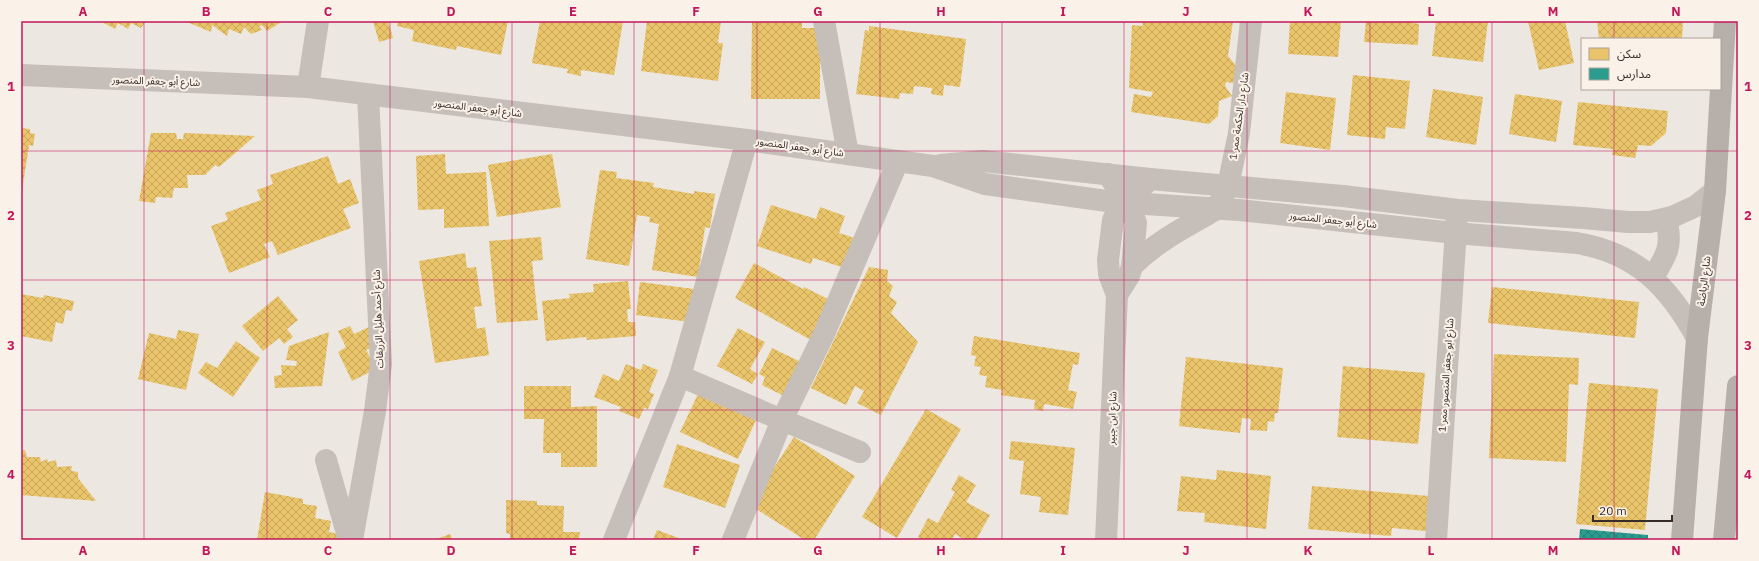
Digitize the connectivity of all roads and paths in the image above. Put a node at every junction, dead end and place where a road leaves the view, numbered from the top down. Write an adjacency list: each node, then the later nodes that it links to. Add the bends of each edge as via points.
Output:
1 (318, 21): 6 (street)
2 (824, 21): 11 (street)
3 (1251, 21): 16 (street, شارع دار الحكمة ممر 1, via 1238,133)
4 (1725, 21): 7 (main road, شارع الرياضة)
5 (21, 75): 6 (street, شارع أبو جعفر المنصور)
6 (308, 87): 9 (street, شارع أبو جعفر المنصور)
7 (1721, 89)
8 (1721, 90): 17 (main road, شارع الرياضة)
9 (368, 95): 10 (street, شارع أبو جعفر المنصور); 32 (street, شارع أحمد هليل الزريقات, via 381,364 375,411)
10 (747, 140): 11 (street, شارع أبو جعفر المنصور); 27 (street)
11 (848, 154): 12 (street, شارع أبو جعفر المنصور)
12 (898, 161): 13 (street, شارع أبو جعفر المنصور); 29 (street, via 824,334)
13 (933, 166): 14 (street, شارع أبو جعفر المنصور, via 983,161); 18 (street, شارع أبو جعفر المنصور, via 985,184)
14 (1108, 174): 15 (street, شارع أبو جعفر المنصور); 18 (street, شارع ابن جبير)
15 (1150, 179): 16 (street, شارع أبو جعفر المنصور); 18 (street, شارع ابن جبير)
16 (1228, 186): 19 (street, شارع دار الحكمة ممر 1); 20 (street, شارع أبو جعفر المنصور)
17 (1715, 191): 21 (street, شارع أبو جعفر المنصور, via 1696,206); 26 (main road, شارع الرياضة)
18 (1126, 203): 19 (street, شارع أبو جعفر المنصور); 23 (street, شارع ابن جبير, via 1136,223); 25 (street, شارع ابن جبير, via 1113,220 1108,260 1109,274)
19 (1217, 209): 22 (street, شارع أبو جعفر المنصور); 23 (street, via 1171,235 1146,252)
20 (1458, 210): 21 (street, شارع أبو جعفر المنصور, via 1628,222); 22 (street, شارع ابو جعفر المنصور ممر 1)
21 (1666, 219): 24 (street, via 1670,236 1668,252)
22 (1455, 233): 24 (street, شارع أبو جعفر المنصور, via 1591,245 1633,263); 36 (street, شارع ابو جعفر المنصور ممر 1)
23 (1132, 266): 25 (street, شارع ابن جبير)
24 (1653, 276): 26 (street, شارع أبو جعفر المنصور, via 1680,308)
25 (1117, 295): 35 (street, شارع ابن جبير)
26 (1697, 338): 37 (main road, شارع الرياضة)
27 (680, 376): 29 (street); 33 (street)
28 (1738, 386): 38 (main road)
29 (782, 420): 30 (street); 34 (street)
30 (860, 452)
31 (326, 460): 32 (street, شارع أحمد هليل الزريقات)
32 (350, 540)
33 (614, 540)
34 (733, 540)
35 (1106, 540)
36 (1436, 540)
37 (1682, 540)
38 (1724, 540)

